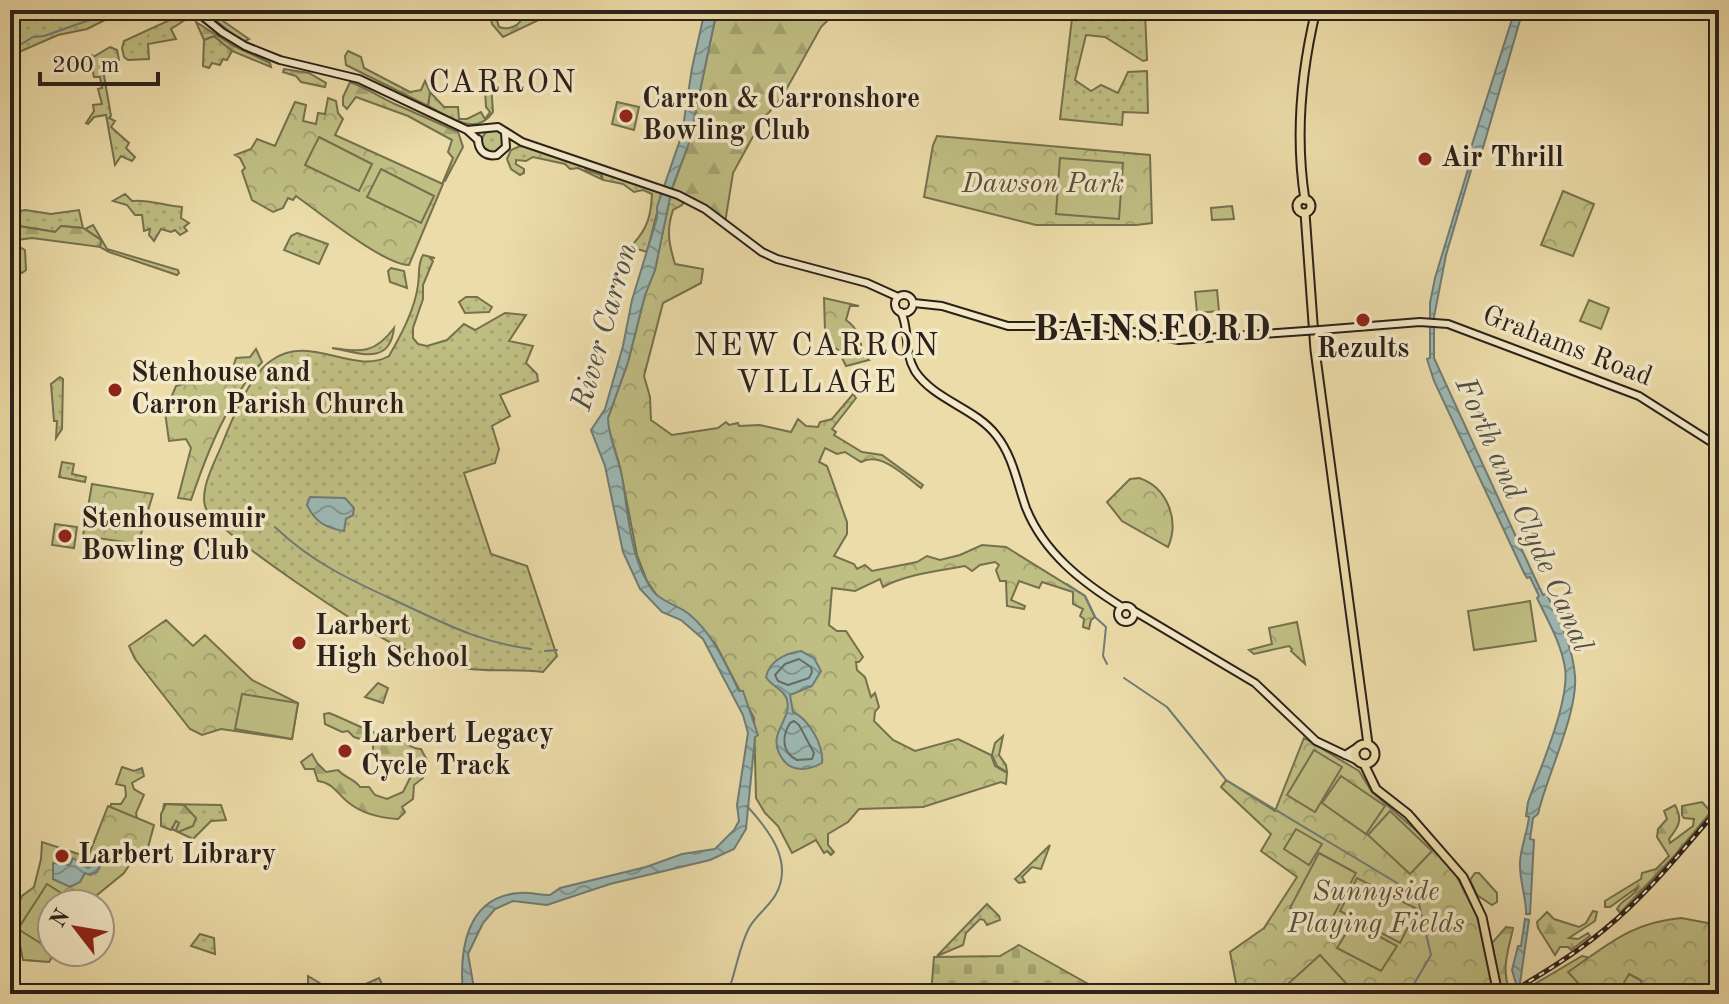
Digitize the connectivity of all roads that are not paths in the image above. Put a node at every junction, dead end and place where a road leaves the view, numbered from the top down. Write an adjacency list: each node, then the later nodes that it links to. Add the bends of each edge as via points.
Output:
1 (195, 10): 4 (main road, via 245,46 359,79)
2 (1316, 10): 18 (main road, via 1298,159 1305,200 1297,207 1305,213 1315,350 1366,731)
3 (484, 129): 4 (main road); 5 (main road, via 495,126); 6 (main road)
4 (467, 130): 6 (main road)
5 (505, 133): 7 (main road); 8 (main road)
6 (478, 140): 8 (main road, via 488,155)
7 (522, 142): 8 (main road); 9 (main road, via 678,195 777,259)
8 (506, 147)
9 (878, 288): 10 (main road); 11 (main road)
10 (898, 297): 11 (main road); 12 (main road, via 907,295)
11 (895, 305): 12 (main road)
12 (908, 311): 13 (main road, Grahams Road, bridge, via 942,306 1008,326 1097,326 1179,340 1432,322 1639,396); 14 (main road, via 906,348 914,368 997,435 1027,511 1049,547 1070,571)
13 (1719, 447)
14 (1120, 609): 15 (main road, via 1129,606); 16 (main road, via 1123,622)
15 (1134, 611): 16 (main road); 17 (main road)
16 (1131, 620): 17 (main road)
17 (1156, 625): 19 (main road, via 1255,683 1316,741)
18 (1362, 746): 19 (main road); 20 (main road); 20 (main road, via 1375,753)
19 (1345, 755): 20 (main road)
20 (1364, 762): 21 (main road, via 1376,789 1408,814 1463,877 1482,917)
21 (1498, 994)

